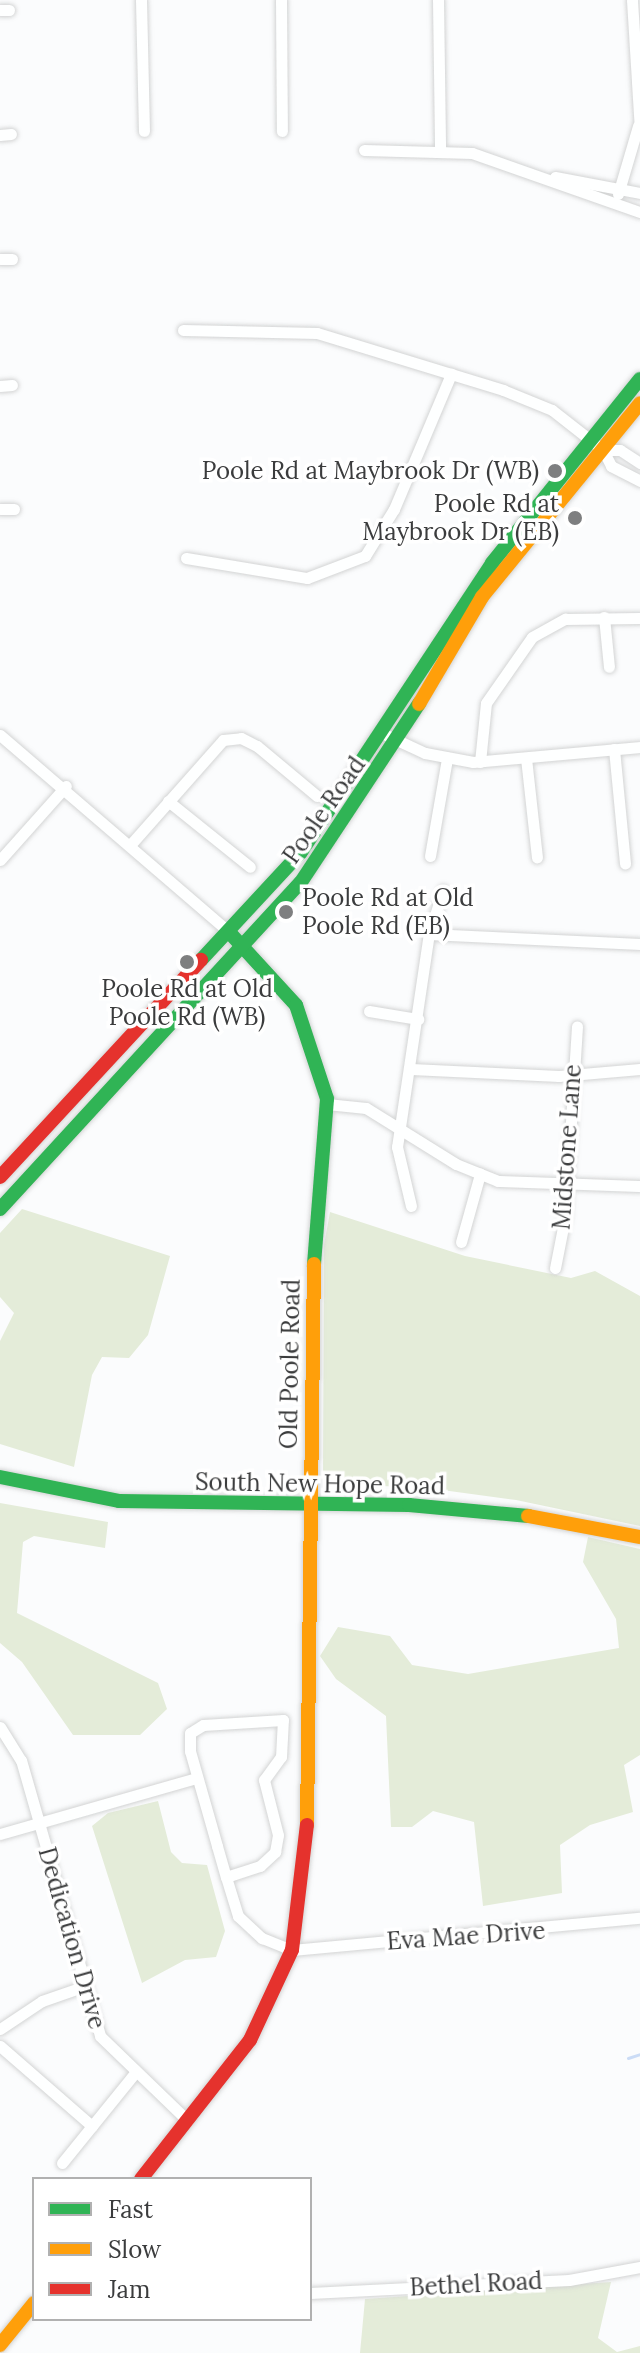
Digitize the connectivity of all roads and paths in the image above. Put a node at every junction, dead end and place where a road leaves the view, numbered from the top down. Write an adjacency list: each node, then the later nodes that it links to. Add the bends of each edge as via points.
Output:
1 (141, 0): 6 (street)
2 (281, 0): 7 (street)
3 (438, 0): 8 (street)
4 (632, 0): 5 (street)
5 (639, 129): 11 (street)
6 (144, 131)
7 (282, 131)
8 (440, 149): 9 (street); 10 (street)
9 (364, 150)
10 (546, 176): 11 (street); 13 (street)
11 (619, 187): 12 (street); 13 (street)
12 (640, 193)
13 (626, 207): 14 (street)
14 (640, 212)
15 (183, 330): 16 (street, via 317,333)
16 (451, 374): 19 (street, via 552,410); 25 (street, via 394,509 365,556 307,578)
17 (640, 379): 19 (main road, Poole Road)
18 (640, 403): 20 (main road, Poole Road)
19 (591, 440): 20 (street); 30 (main road, Poole Road, via 492,563)
20 (603, 450): 21 (street, via 620,450); 22 (street, via 611,466); 30 (main road, Poole Road, via 482,597)
21 (640, 463)
22 (640, 481)
23 (0, 509): 24 (street)
24 (14, 509)
25 (186, 558)
26 (604, 617): 27 (street); 28 (street); 35 (street, via 565,619 526,643 486,703)
27 (640, 618)
28 (609, 667)
29 (0, 735): 36 (street, Old Poole Road)
30 (391, 738): 34 (street); 46 (main road, Poole Road); 49 (main road, Poole Road, via 301,882)
31 (640, 747): 32 (street)
32 (614, 749): 33 (street); 43 (street)
33 (526, 758): 35 (street); 41 (street)
34 (447, 759): 35 (street); 40 (street)
35 (480, 762)
36 (66, 786): 39 (street, Old Poole Road); 42 (street)
37 (317, 796): 38 (street, via 241,738 209,751)
38 (168, 801): 39 (street); 44 (street)
39 (131, 844): 46 (street, Old Poole Road)
40 (430, 856)
41 (537, 857)
42 (0, 860)
43 (625, 863)
44 (250, 867)
45 (443, 890): 47 (street)
46 (229, 932): 49 (main road, Old Poole Road); 59 (main road, Poole Road)
47 (429, 934): 48 (street); 51 (street)
48 (640, 944)
49 (245, 946): 56 (main road, Old Poole Road, via 296,1005 320,1064); 63 (main road, Poole Road)
50 (369, 1011): 51 (street)
51 (418, 1019): 53 (street)
52 (577, 1026): 55 (street, Midstone Lane)
53 (411, 1069): 55 (street); 57 (street)
54 (640, 1069): 55 (street)
55 (572, 1076): 61 (street, Midstone Lane)
56 (327, 1104): 57 (street, via 366,1108); 67 (main road, Old Poole Road, via 314,1234)
57 (402, 1129): 58 (street); 62 (street, via 397,1157)
58 (480, 1174): 61 (street, via 526,1186); 64 (street)
59 (0, 1177)
60 (640, 1186): 61 (street)
61 (566, 1188): 65 (street, Midstone Lane)
62 (411, 1206)
63 (0, 1209)
64 (461, 1242)
65 (555, 1268)
66 (0, 1477): 67 (main road, South New Hope Road, via 54,1492 119,1501)
67 (310, 1502): 68 (main road, South New Hope Road, via 492,1512); 75 (main road, Old Poole Road, via 309,1813)
68 (640, 1537)
69 (0, 1727): 71 (street, Dedication Drive, via 15,1745)
70 (197, 1778): 71 (street); 73 (street); 73 (street, via 190,1733 203,1725 283,1720 281,1757 264,1780 278,1835 275,1852 260,1866)
71 (39, 1822): 72 (street); 76 (street, Dedication Drive)
72 (0, 1834)
73 (226, 1877): 75 (street, via 247,1928)
74 (640, 1918): 75 (street, Eva Mae Drive)
75 (292, 1950): 80 (main road, Old Poole Road, via 250,2040)
76 (85, 1986): 77 (street, via 42,2001); 79 (street, Dedication Drive, via 100,2036)
77 (0, 2029)
78 (0, 2046): 81 (street)
79 (134, 2074): 80 (street, Dedication Drive); 81 (street)
80 (188, 2121): 83 (main road, Old Poole Road)
81 (92, 2126): 82 (street)
82 (62, 2163)
83 (143, 2177)
84 (640, 2267): 85 (street, Bethel Road, via 569,2280)
85 (312, 2293)
86 (32, 2305): 87 (main road)
87 (0, 2345)

